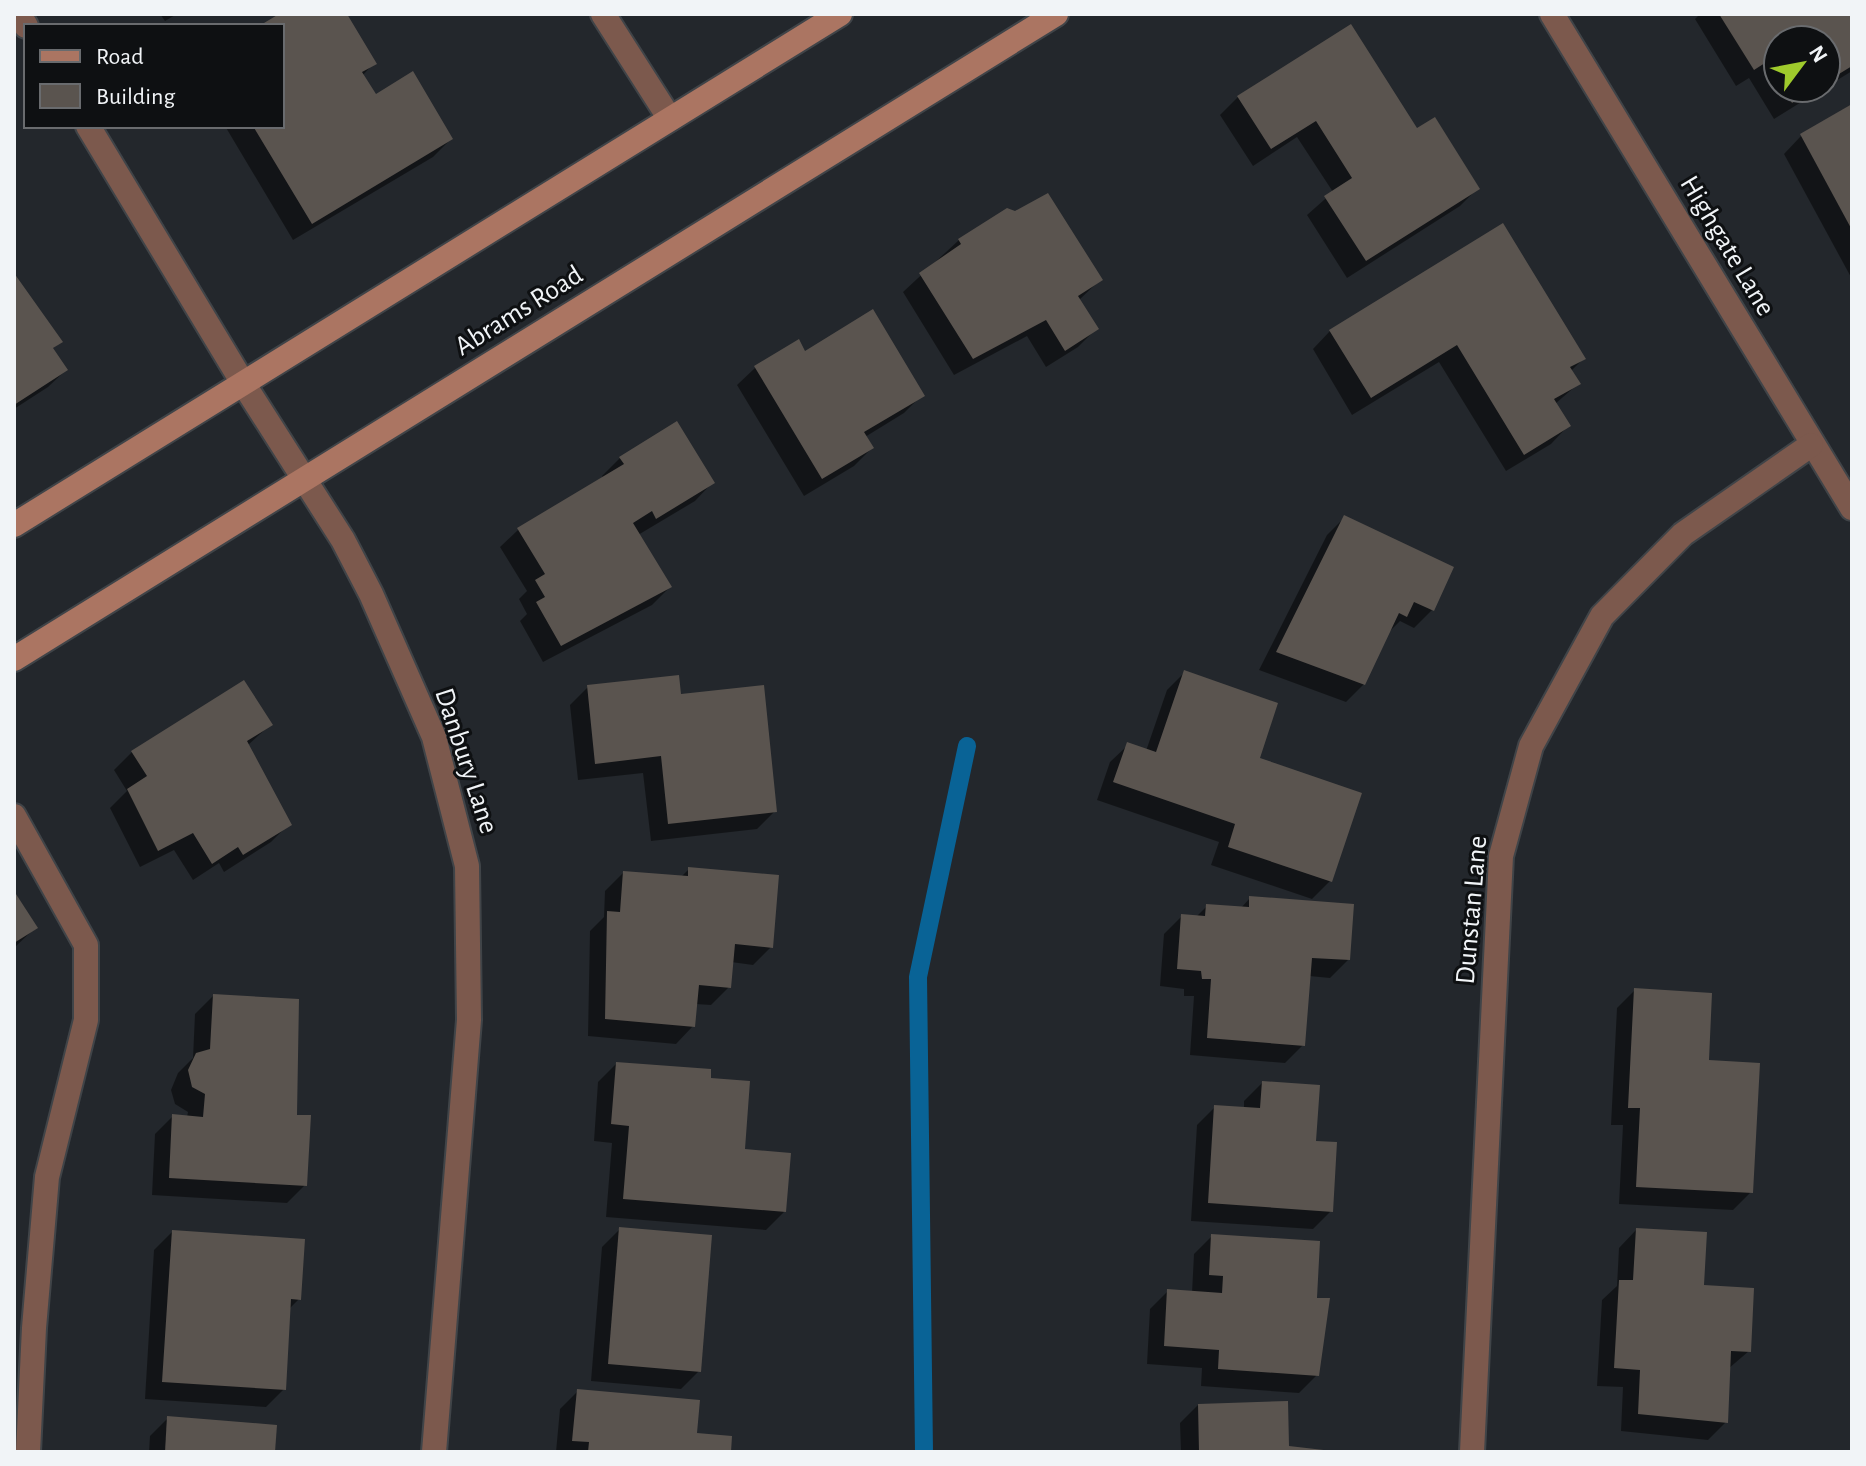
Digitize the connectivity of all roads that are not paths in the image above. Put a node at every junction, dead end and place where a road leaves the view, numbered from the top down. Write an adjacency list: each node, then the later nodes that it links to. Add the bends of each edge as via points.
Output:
1 (603, 14): 5 (street)
2 (840, 14): 5 (main road)
3 (1056, 14): 9 (main road, Abrams Road)
4 (1552, 14): 8 (street, Highgate Lane)
5 (670, 119): 7 (main road)
6 (89, 128): 7 (street, Danbury Lane)
7 (243, 383): 9 (street, Danbury Lane); 11 (main road)
8 (1811, 445): 10 (street, Highgate Lane); 16 (street, Dunstan Lane, via 1683,534 1602,616 1531,746 1501,856)
9 (305, 479): 12 (main road, Abrams Road); 15 (street, Danbury Lane, via 371,594 434,737 467,866 469,1020)
10 (1852, 508)
11 (14, 525)
12 (14, 659)
13 (14, 816): 14 (street, via 86,945 86,1020 47,1177)
14 (28, 1452)
15 (434, 1452)
16 (1472, 1452)

